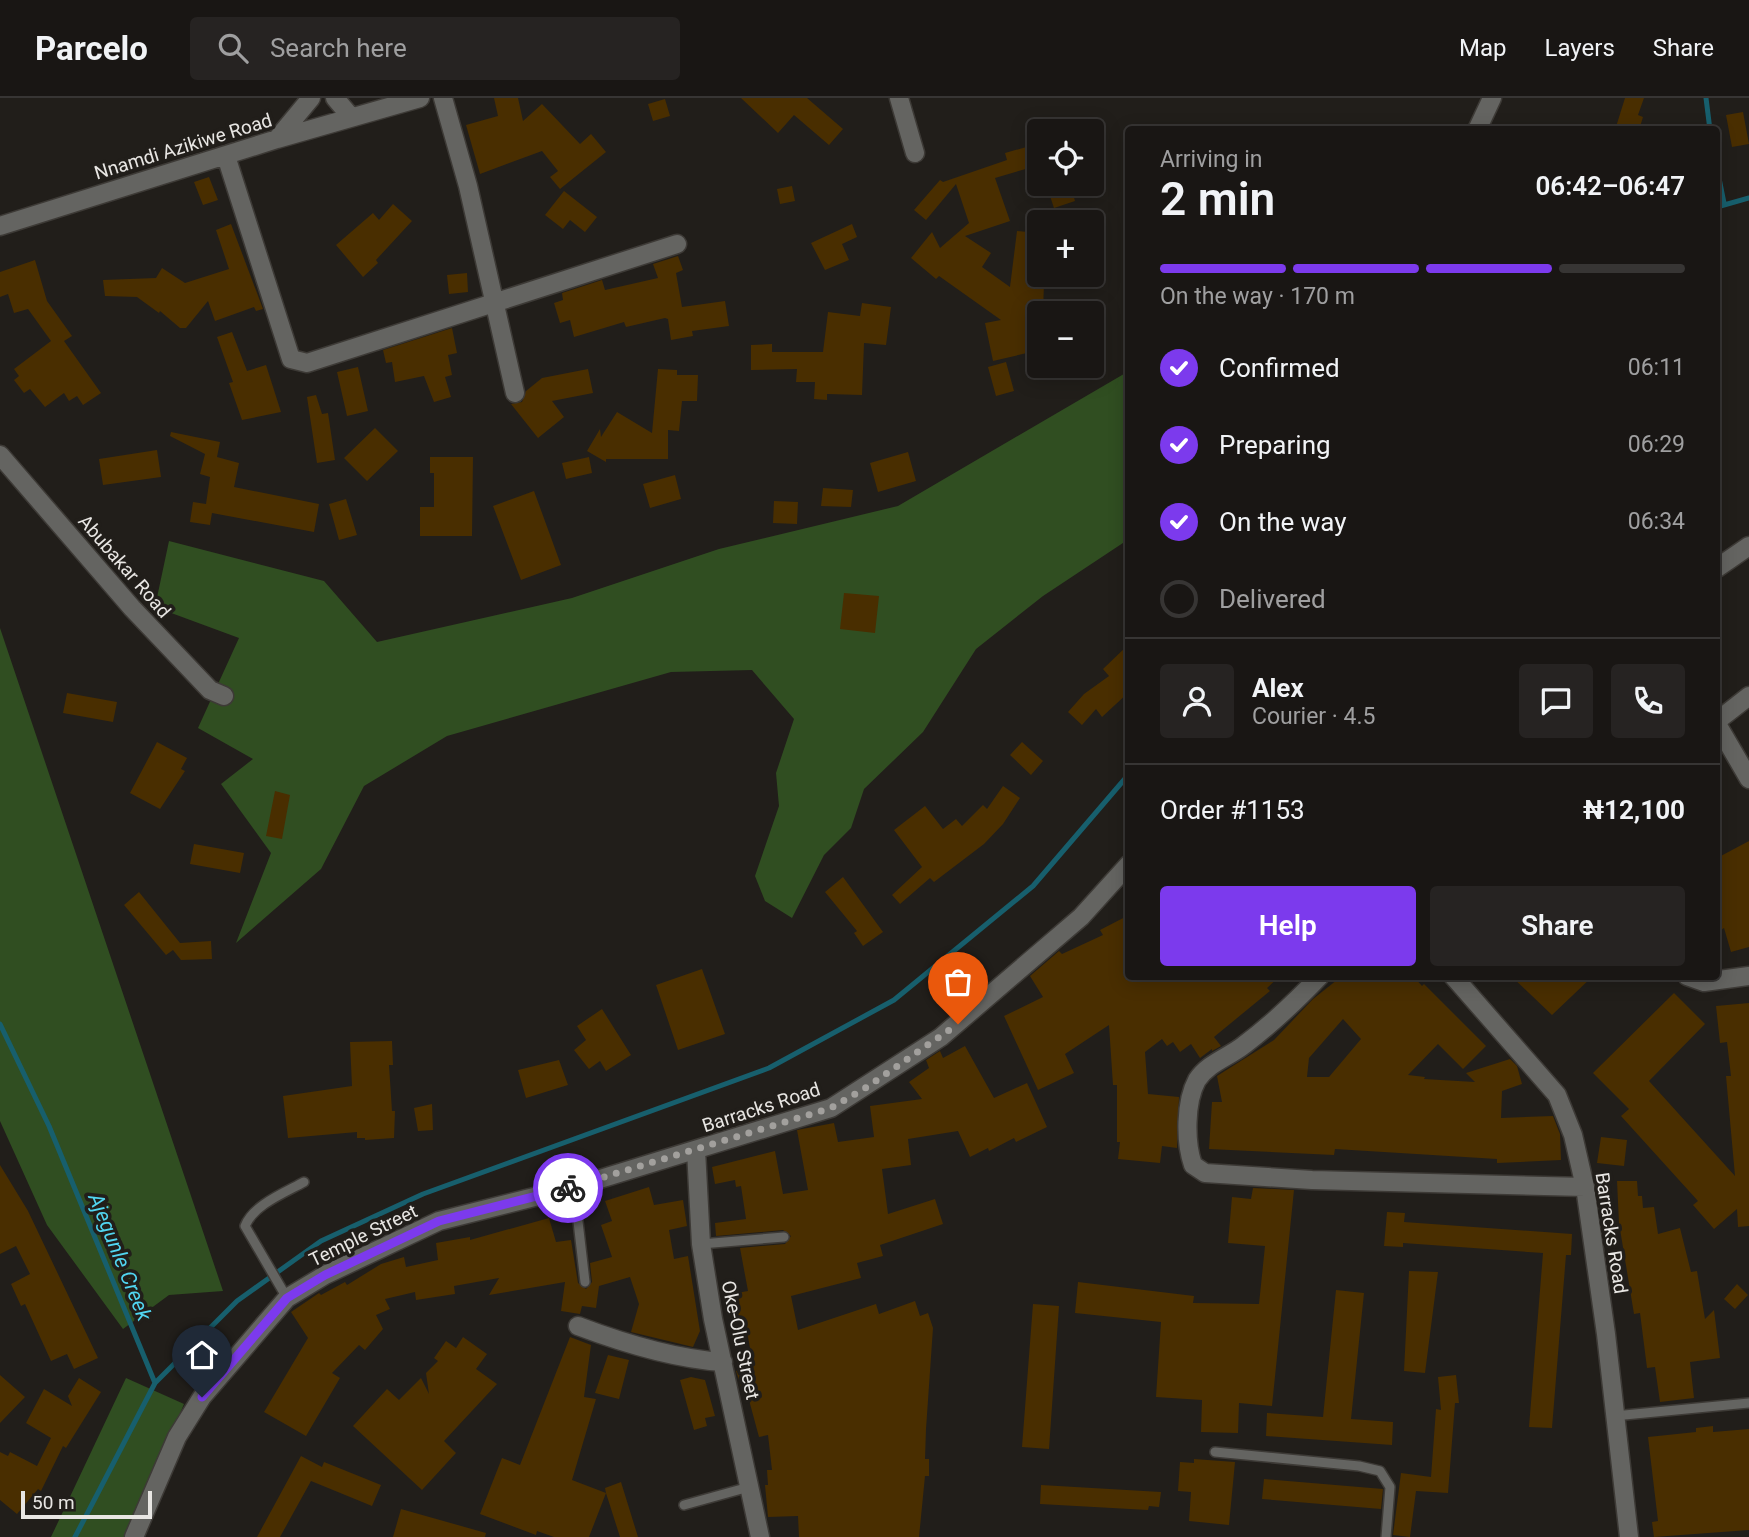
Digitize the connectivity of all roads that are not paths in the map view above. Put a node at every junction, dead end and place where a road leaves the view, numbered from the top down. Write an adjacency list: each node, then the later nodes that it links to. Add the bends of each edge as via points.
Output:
1 (311, 98): 9 (street)
2 (335, 98): 7 (street)
3 (420, 98): 7 (street, Nnamdi Azikiwe Road)
4 (443, 98): 14 (street)
5 (899, 98): 10 (street)
6 (1492, 98): 8 (street)
7 (351, 117): 9 (street, Nnamdi Azikiwe Road)
8 (1479, 126)
9 (277, 139): 11 (street, Nnamdi Azikiwe Road)
10 (915, 153)
11 (226, 156): 12 (street, Nnamdi Azikiwe Road); 14 (street, via 291,359 307,363)
12 (0, 226)
13 (677, 244): 14 (street)
14 (494, 301): 15 (street)
15 (515, 393)
16 (0, 455): 19 (street, Abubakar Road, via 132,608 210,690)
17 (1749, 547): 18 (street)
18 (1720, 566)
19 (224, 696)
20 (1749, 696): 21 (street)
21 (1720, 720)
22 (1720, 728): 23 (street)
23 (1749, 779)
24 (1125, 868): 31 (street, Barracks Road, via 1081,917 1009,982 941,1037 867,1087 831,1108)
25 (1749, 976): 30 (street)
26 (1316, 980): 34 (street, via 1283,1014 1206,1069 1196,1082 1188,1137 1193,1165 1205,1173 1312,1180)
27 (1456, 980): 34 (street, Barracks Road, via 1557,1095 1573,1135)
28 (1698, 980): 29 (street)
29 (1719, 980)
30 (1720, 980)
31 (696, 1150): 33 (street, Temple Street); 36 (street, Oke-Olu Street)
32 (304, 1182): 38 (lane, via 272,1200 245,1226)
33 (574, 1186): 37 (lane); 38 (street, Temple Street, via 439,1221)
34 (1585, 1187): 42 (street, Barracks Road)
35 (785, 1237): 36 (lane)
36 (701, 1244): 40 (street, Oke-Olu Street)
37 (585, 1282)
38 (284, 1294): 46 (street, Temple Street, via 202,1397 177,1437)
39 (578, 1326): 40 (street, via 697,1361)
40 (723, 1362): 44 (street, Oke-Olu Street)
41 (1749, 1403): 42 (lane)
42 (1614, 1416): 49 (street, Barracks Road)
43 (1215, 1452): 48 (lane, via 1380,1471 1390,1487)
44 (750, 1488): 45 (lane); 47 (street, Oke-Olu Street)
45 (684, 1506)
46 (134, 1537)
47 (760, 1537)
48 (1386, 1537)
49 (1629, 1537)

